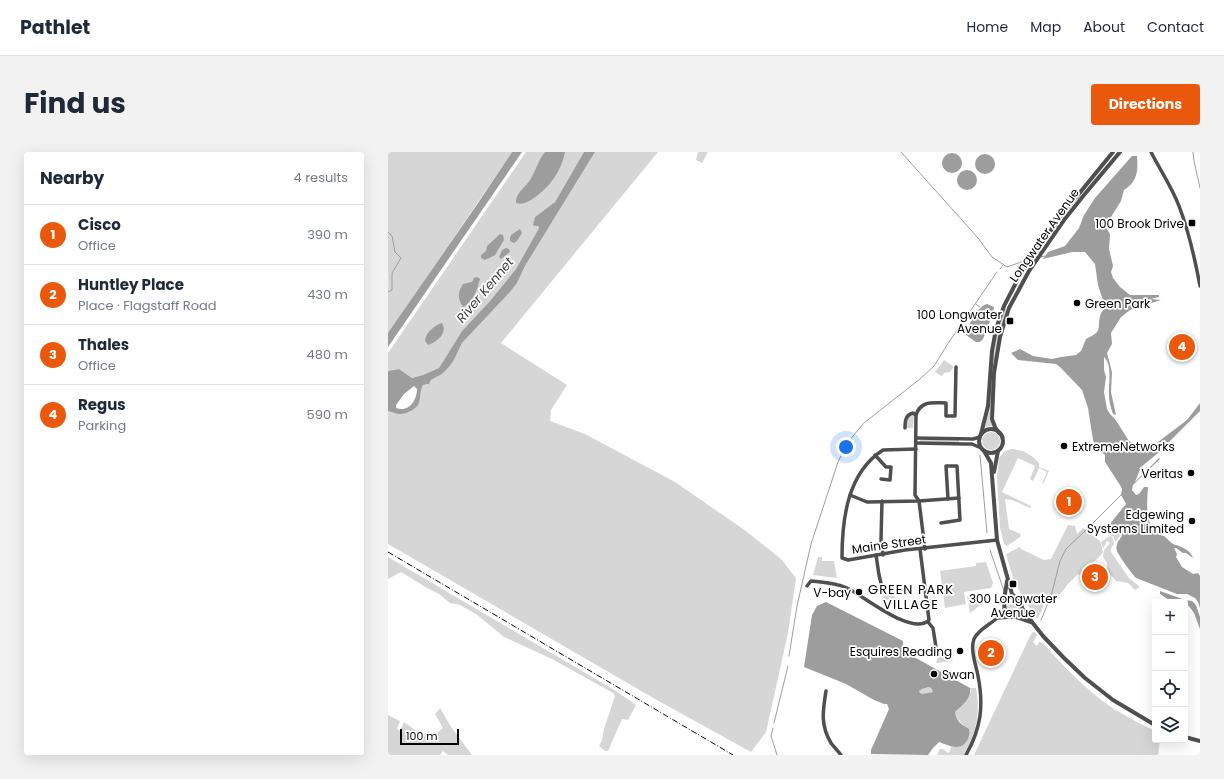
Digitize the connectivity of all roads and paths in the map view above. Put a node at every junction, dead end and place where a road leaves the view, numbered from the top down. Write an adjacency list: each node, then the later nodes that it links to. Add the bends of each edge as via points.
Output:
1 (1113, 152): 9 (street, Longwater Avenue, via 1060,217 1024,269 1004,306 996,329 990,365 988,406)
2 (1120, 152): 8 (street, Longwater Avenue, via 1084,195 1034,263 1009,308 998,346 994,373 992,419)
3 (1150, 152): 4 (street, via 1179,205)
4 (1200, 286)
5 (956, 367): 6 (street, via 955,416 946,416 946,404 941,403 924,405)
6 (916, 415): 7 (street, via 913,413 907,416); 10 (street)
7 (905, 428)
8 (999, 433): 9 (street, via 991,429); 14 (street, via 1003,443)
9 (980, 436): 10 (street, via 973,439); 13 (street, via 979,443)
10 (916, 438): 11 (street)
11 (916, 443): 12 (street); 13 (street, via 972,444)
12 (916, 449): 15 (street, via 883,450); 22 (street, via 915,495)
13 (983, 449): 14 (street, via 990,453); 16 (street, via 991,462)
14 (998, 451): 16 (street)
15 (875, 455): 17 (street, via 886,467 891,466 890,480); 18 (street, Maine Street, via 860,473)
16 (993, 476): 24 (street)
17 (881, 480)
18 (850, 495): 21 (street, via 867,502); 27 (street, Maine Street, via 843,527 842,558 848,560)
19 (959, 498): 20 (street); 20 (street, via 957,466 946,466); 23 (street, via 960,520)
20 (948, 499): 22 (street)
21 (882, 501): 22 (street); 28 (street)
22 (919, 501): 26 (street)
23 (941, 523)
24 (997, 540): 26 (street, Maine Street); 29 (street)
25 (920, 549): 26 (street, Maine Street); 28 (street, Maine Street); 38 (street)
26 (925, 549)
27 (876, 555): 28 (street, Maine Street); 30 (street)
28 (882, 555)
29 (1008, 579): 32 (street); 33 (street)
30 (881, 583)
31 (807, 586): 38 (street, via 811,581 843,586 903,621 915,624)
32 (1016, 599): 33 (street); 34 (street)
33 (1005, 604): 35 (street)
34 (1022, 608): 36 (street, via 1020,614); 39 (street)
35 (1004, 610): 36 (street, via 1006,614); 37 (street)
36 (1014, 617): 37 (street); 39 (street)
37 (997, 618): 46 (street, via 974,638 982,707 979,726)
38 (928, 622): 40 (street, via 933,628)
39 (1032, 622): 42 (street, via 1085,678 1116,703)
40 (938, 654)
41 (826, 691): 45 (street, via 822,712 824,726 830,741)
42 (1152, 723)
43 (1188, 738): 44 (street)
44 (1200, 742)
45 (841, 755)
46 (966, 755)

